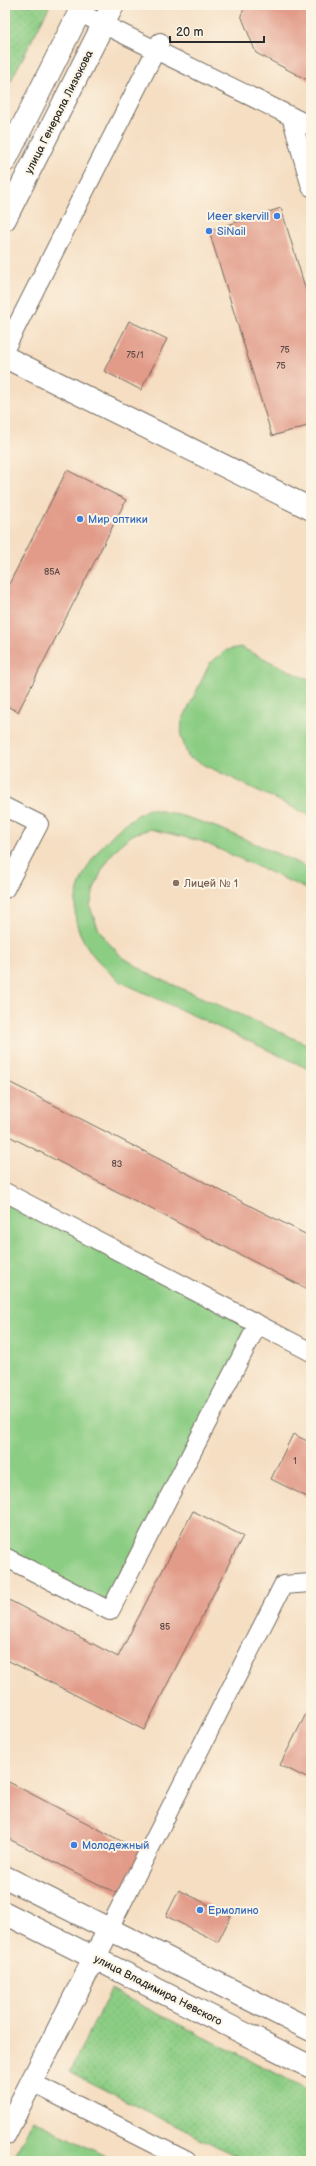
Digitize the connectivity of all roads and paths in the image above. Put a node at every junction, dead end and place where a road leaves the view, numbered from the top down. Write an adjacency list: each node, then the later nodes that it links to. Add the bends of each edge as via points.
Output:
1 (113, 5): 3 (street, улица Генерала Лизюкова)
2 (82, 9): 3 (lane); 7 (street)
3 (103, 24): 4 (lane); 9 (street, улица Генерала Лизюкова)
4 (158, 46): 5 (lane); 10 (lane)
5 (291, 116): 6 (lane); 8 (lane)
6 (311, 126)
7 (5, 161)
8 (311, 187)
9 (5, 219)
10 (5, 349)
11 (5, 357): 12 (street)
12 (311, 508)
13 (5, 807): 14 (lane, via 39,824)
14 (5, 890)
15 (5, 1192): 16 (lane)
16 (258, 1324): 17 (lane); 18 (lane, via 110,1611)
17 (311, 1352)
18 (5, 1557)
19 (311, 1583): 22 (lane, via 283,1585)
20 (5, 1877): 22 (street)
21 (5, 1913): 23 (street, улица Владимира Невского)
22 (109, 1929): 23 (street); 24 (street)
23 (94, 1958): 25 (street, улица Владимира Невского); 26 (street)
24 (311, 2030)
25 (311, 2067)
26 (31, 2082): 27 (street); 28 (lane)
27 (5, 2134)
28 (187, 2161)

